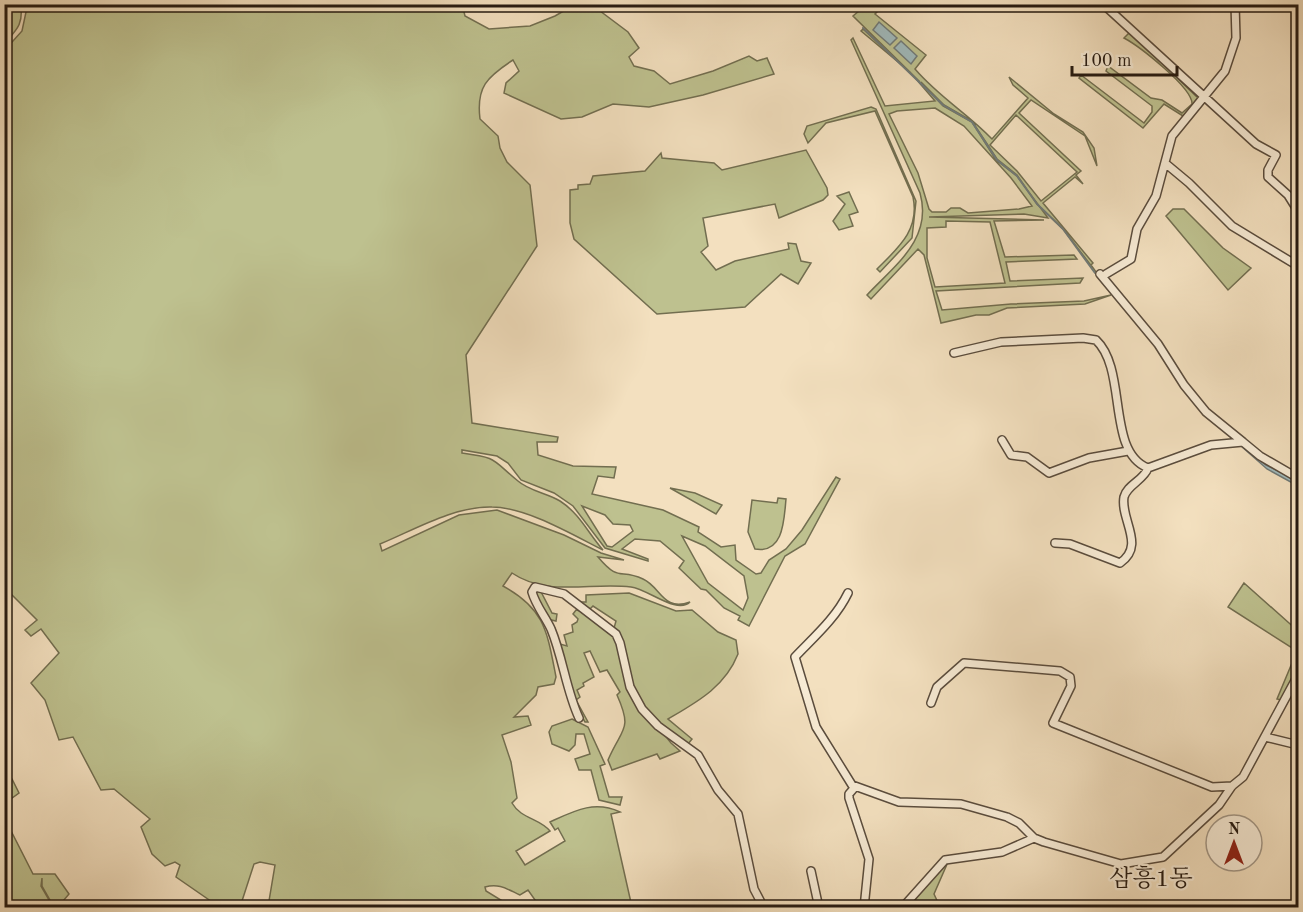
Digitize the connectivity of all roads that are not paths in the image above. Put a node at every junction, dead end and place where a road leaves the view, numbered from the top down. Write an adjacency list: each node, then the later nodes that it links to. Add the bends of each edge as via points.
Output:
1 (1103, 4): 3 (street)
2 (1235, 4): 3 (street, via 1234,48 1225,71)
3 (1206, 96): 4 (street, via 1175,131); 5 (street, via 1256,144 1274,152 1268,177)
4 (1165, 164): 6 (street, via 1190,183 1232,226); 9 (street, via 1153,204 1137,229 1131,259 1103,274 1206,412)
5 (1299, 211)
6 (1299, 266)
7 (954, 353): 10 (street, via 1001,342 1096,340 1109,362)
8 (1002, 440): 10 (street, via 1011,455 1027,457 1047,473 1089,458)
9 (1244, 442): 11 (street, via 1211,445); 12 (street)
10 (1128, 451): 11 (street)
11 (1148, 468): 13 (street, via 1125,495 1133,542 1124,560 1115,564 1070,544)
12 (1299, 478)
13 (1055, 543)
14 (848, 593): 21 (street, via 795,661 820,735 843,775)
15 (1299, 675): 18 (street)
16 (931, 703): 20 (street, via 937,687 964,663 1060,671 1070,678 1071,686 1053,723 1212,787)
17 (579, 718): 24 (street, via 550,628 534,601 535,587 564,594 616,634 630,687 642,708 658,726 698,755 718,790 738,814 754,889)
18 (1265, 737): 19 (street); 20 (street, via 1243,777)
19 (1299, 745)
20 (1232, 786): 22 (street, via 1219,805 1185,838 1170,852 1153,860 1114,863)
21 (855, 787): 22 (street, via 899,802 961,804 997,814 1019,823); 26 (street, via 849,798 869,859)
22 (1034, 838): 27 (street, via 1002,852 945,860)
23 (811, 871): 25 (street)
24 (764, 908)
25 (819, 908)
26 (864, 908)
27 (902, 908)

